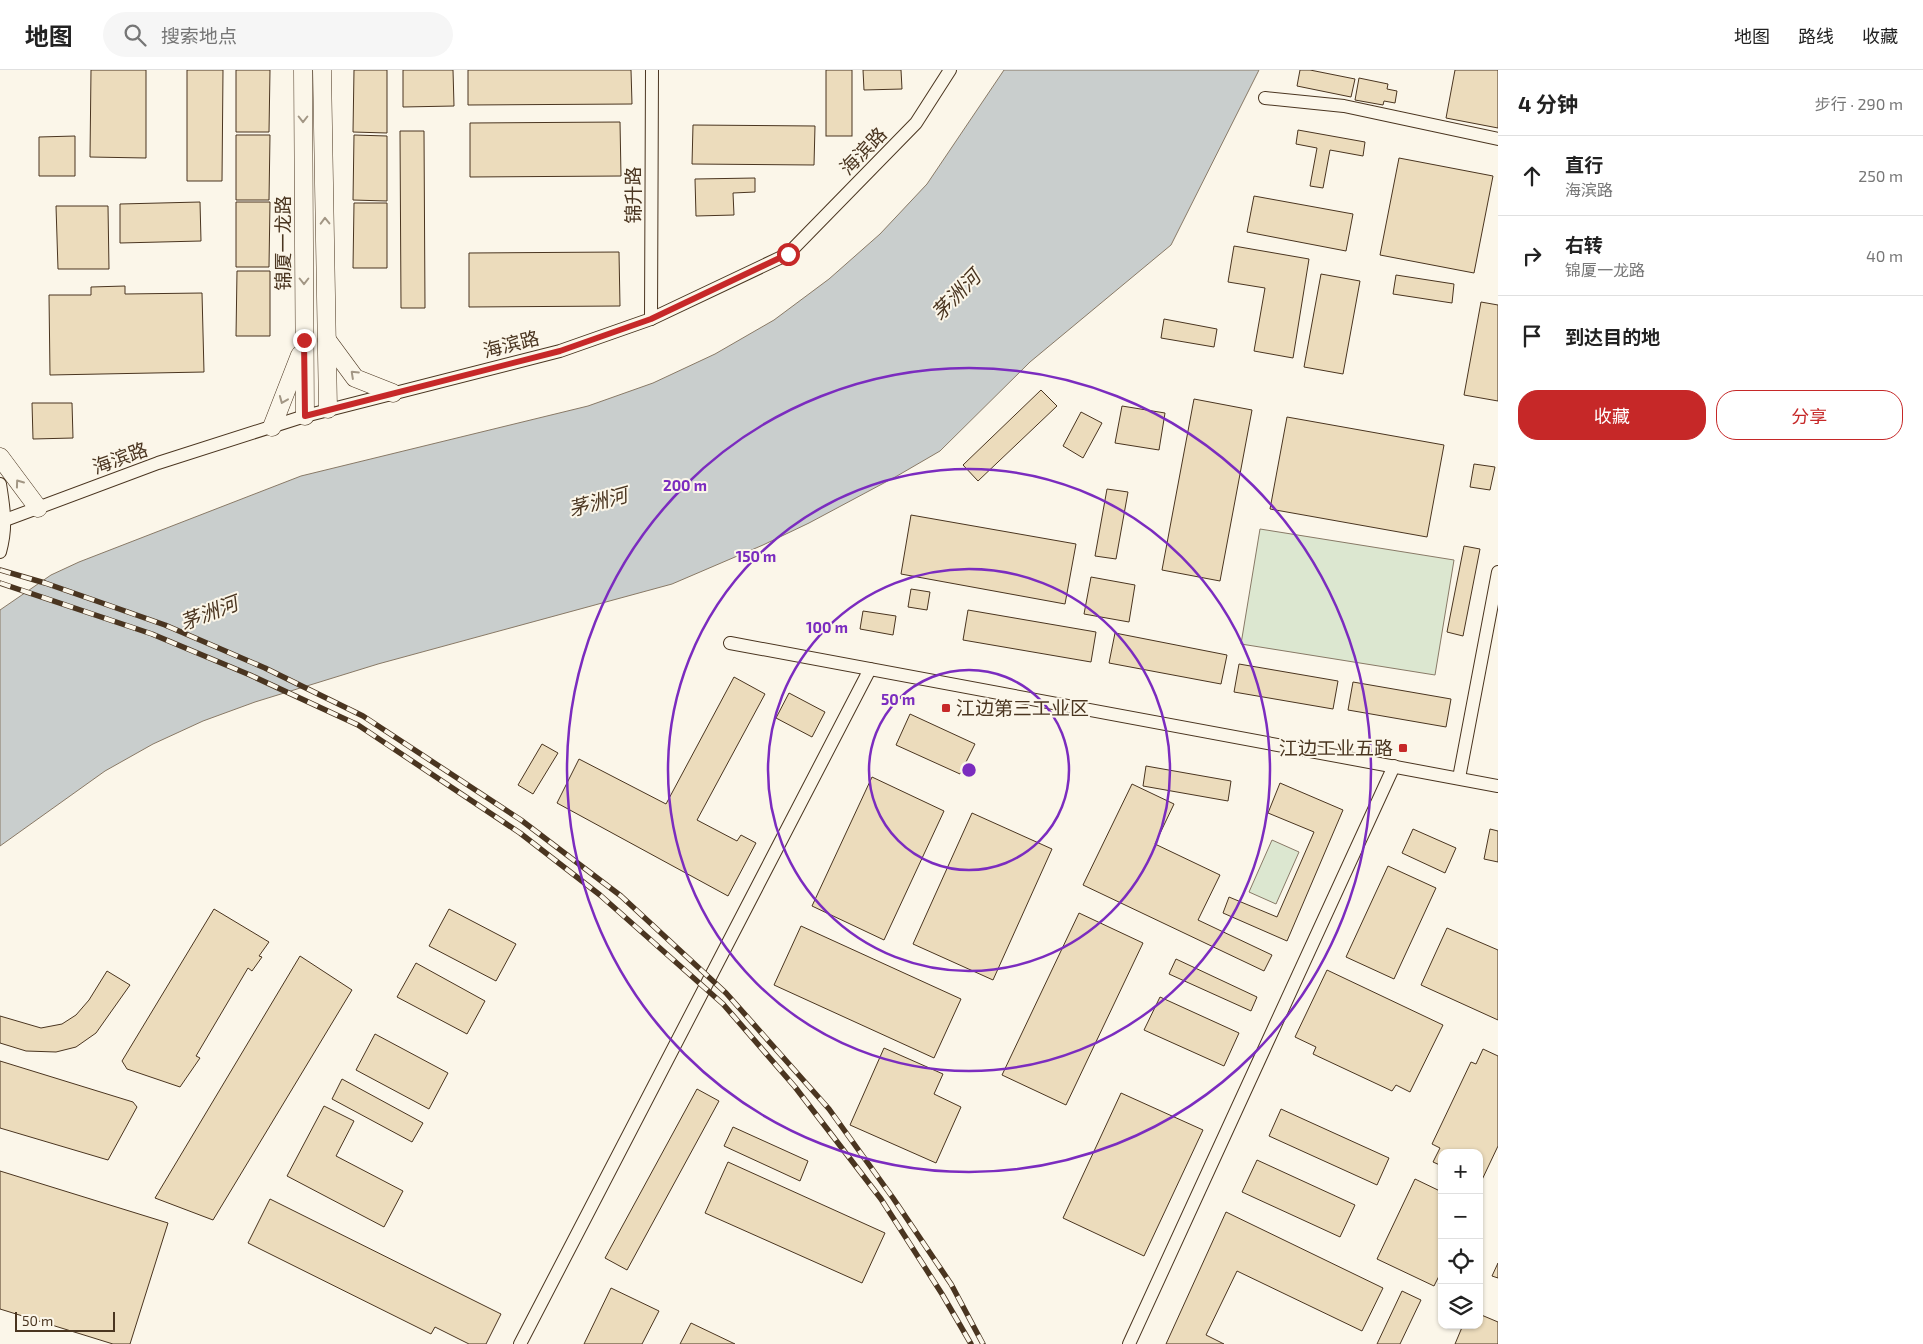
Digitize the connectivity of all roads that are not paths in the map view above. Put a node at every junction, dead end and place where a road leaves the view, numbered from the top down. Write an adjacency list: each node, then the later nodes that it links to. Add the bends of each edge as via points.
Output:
1 (303, 70): 8 (street, 锦厦一龙路, one-way to 8)
2 (322, 70): 9 (street, one-way to 2)
3 (652, 70): 7 (street, 锦升路)
4 (950, 70): 7 (street, 海滨路, via 916,123 788,254)
5 (1265, 98): 6 (street, via 1344,106)
6 (1498, 139)
7 (651, 319): 10 (street, 海滨路, via 560,351)
8 (304, 340): 12 (street, 锦厦一龙路); 13 (street, one-way to 13)
9 (327, 340): 10 (street, one-way to 9, via 355,378); 11 (street)
10 (393, 393): 11 (street, 海滨路)
11 (328, 409): 12 (street, 海滨路)
12 (305, 416): 13 (street, 海滨路)
13 (272, 427): 16 (street, 海滨路, via 158,463)
14 (0, 456): 16 (street, one-way to 14)
15 (0, 484): 17 (street)
16 (38, 508): 17 (street, 海滨路)
17 (3, 521): 18 (street, via 5,536)
18 (0, 552)
19 (1498, 572): 23 (street)
20 (730, 643): 21 (street)
21 (870, 669): 22 (street); 25 (street)
22 (1394, 766): 23 (street); 26 (street)
23 (1460, 778): 24 (street)
24 (1498, 786)
25 (520, 1344)
26 (1129, 1344)

